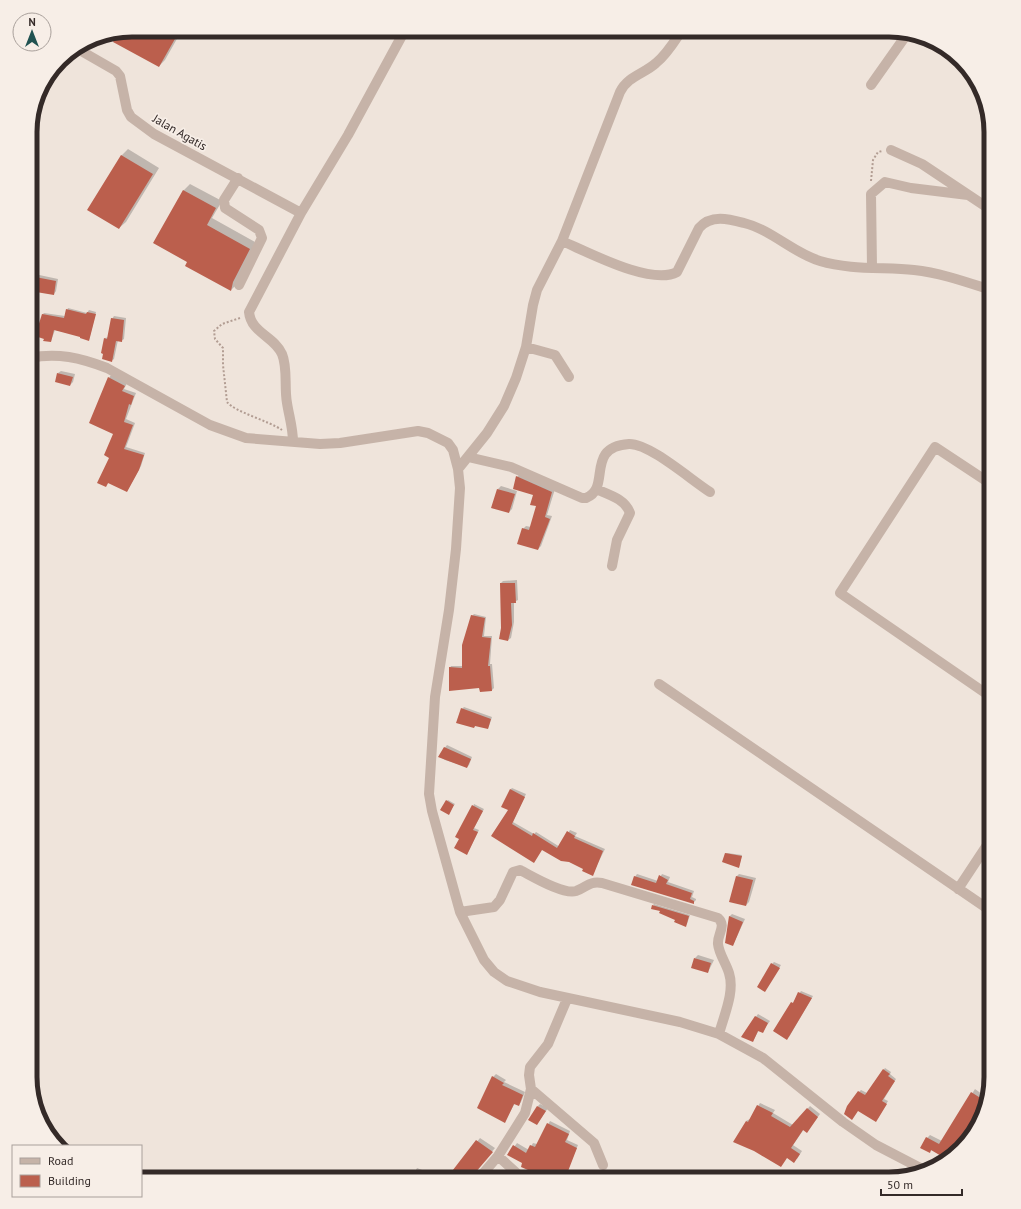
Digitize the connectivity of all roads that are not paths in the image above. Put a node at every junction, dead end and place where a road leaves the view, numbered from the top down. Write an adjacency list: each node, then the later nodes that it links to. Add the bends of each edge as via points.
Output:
1 (401, 37): 10 (street)
2 (677, 37): 11 (street, via 655,64 624,84)
3 (904, 38): 5 (street)
4 (82, 51): 7 (street, Jalan Agatis, via 116,71 120,76 131,116 154,134)
5 (871, 85)
6 (891, 150): 8 (street, via 922,164)
7 (238, 178): 10 (street, Jalan Agatis); 13 (street, via 224,200 225,208 259,230 262,238)
8 (968, 195): 9 (street); 12 (street, via 911,188 886,182 871,194)
9 (984, 205)
10 (302, 213): 18 (street, via 249,312 253,326 268,337 282,353 286,402 293,427)
11 (562, 241): 12 (street, via 620,266 665,276 677,272 703,222 724,219 748,224 819,261); 15 (street, via 538,290)
12 (872, 267): 14 (street, via 937,274)
13 (239, 285)
14 (984, 288)
15 (526, 347): 17 (street, via 555,355); 19 (street, via 504,406)
16 (37, 357): 18 (street, via 59,355 91,362 107,368 210,426 228,433 266,441)
17 (569, 377)
18 (291, 442): 20 (street, via 340,443 404,433 428,433 448,443 453,450)
19 (468, 457): 20 (street); 22 (street, via 511,466 582,498 589,496)
20 (458, 469): 30 (street, via 460,488 456,549 435,697 429,794)
21 (984, 479): 26 (street, via 935,447 840,593)
22 (596, 489): 23 (street, via 602,459 608,449 631,444 645,447); 24 (street, via 618,499 627,506 630,514 617,540)
23 (710, 492)
24 (612, 566)
25 (659, 684): 28 (street)
26 (984, 692)
27 (984, 850): 28 (street)
28 (958, 889): 29 (street)
29 (984, 906)
30 (460, 912): 31 (street, via 484,960 494,972 507,981); 32 (street, via 494,906 500,900 513,872 520,870 564,891 576,891 593,881 718,918 722,921 722,926 718,946 729,973 731,989)
31 (567, 999): 32 (street, via 680,1022); 33 (street, via 548,1044 530,1067)
32 (719, 1034): 36 (street, via 763,1058 843,1122 876,1145)
33 (530, 1089): 34 (street, via 525,1113); 35 (street, via 594,1143)
34 (498, 1156): 37 (street); 38 (street)
35 (603, 1165)
36 (918, 1168)
37 (484, 1172)
38 (515, 1172)

